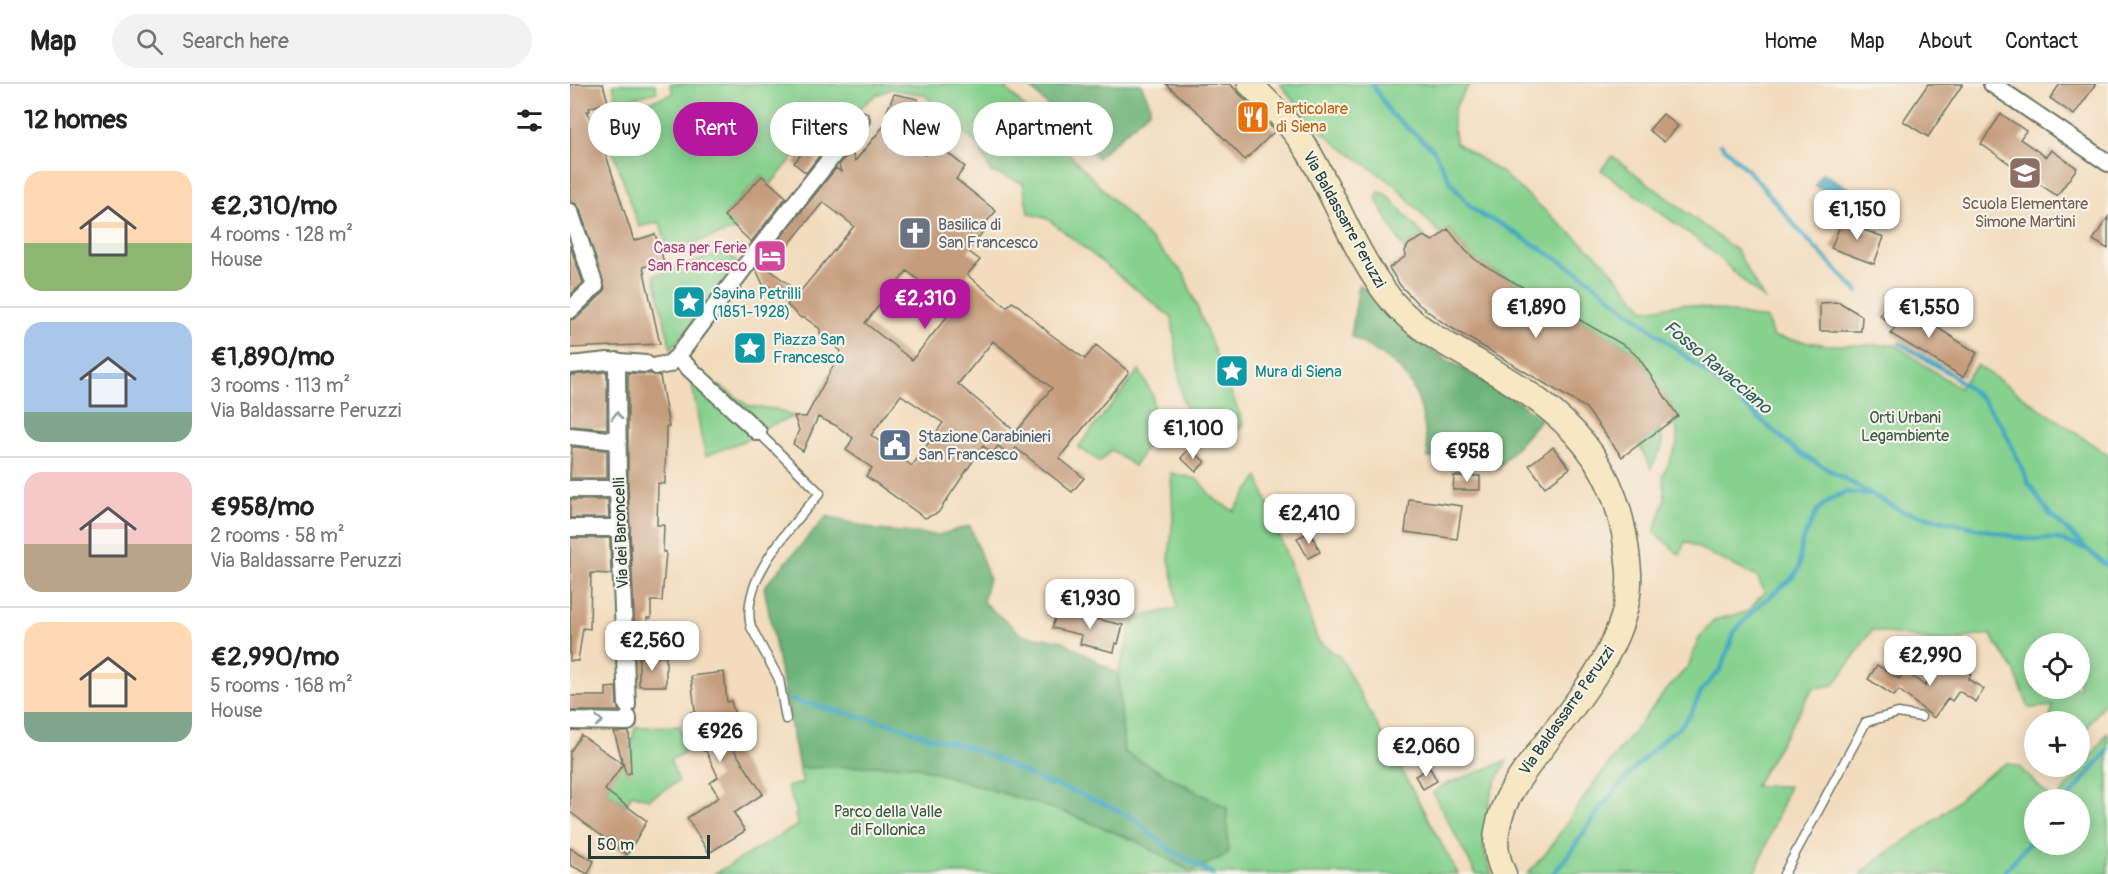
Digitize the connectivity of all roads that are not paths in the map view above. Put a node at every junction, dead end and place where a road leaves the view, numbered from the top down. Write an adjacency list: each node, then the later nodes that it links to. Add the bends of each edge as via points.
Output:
1 (1250, 84): 20 (street, Via Baldassarre Peruzzi, via 1301,141 1371,271 1400,310 1430,334 1511,381 1555,412 1592,452 1616,498 1629,571 1623,618 1597,671 1507,800 1497,833 1497,855)
2 (1992, 84): 4 (street)
3 (833, 156): 7 (street)
4 (2108, 163)
5 (570, 212): 6 (street, via 595,286)
6 (570, 310)
7 (677, 357): 8 (street, via 667,365); 10 (street)
8 (616, 361): 9 (street); 12 (street, Via dei Baroncelli, one-way to 8)
9 (570, 364)
10 (758, 432): 18 (lane, via 820,493 780,542 750,600 751,627 779,679)
11 (570, 436): 12 (street)
12 (618, 441): 14 (street, Via dei Baroncelli)
13 (570, 489): 14 (street)
14 (615, 489): 16 (street, Via dei Baroncelli)
15 (570, 528): 16 (street)
16 (621, 528): 19 (street, Via dei Baroncelli, one-way to 16, via 628,715)
17 (1921, 717): 21 (lane, via 1898,713 1866,722)
18 (786, 719)
19 (570, 721)
20 (1504, 874)
21 (1784, 874)

